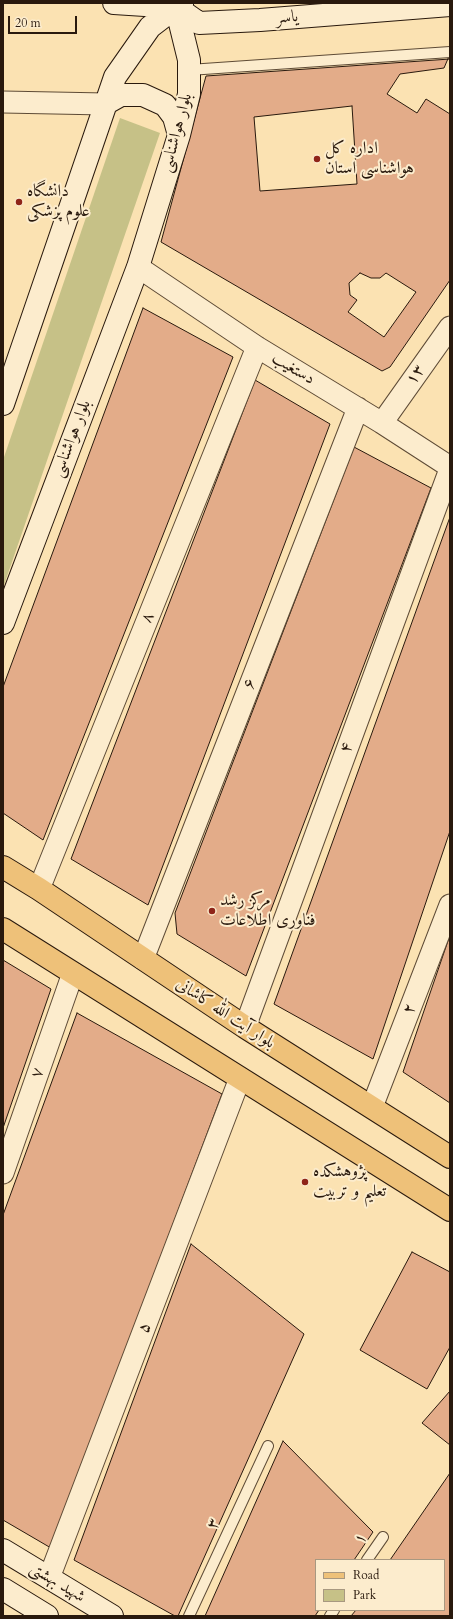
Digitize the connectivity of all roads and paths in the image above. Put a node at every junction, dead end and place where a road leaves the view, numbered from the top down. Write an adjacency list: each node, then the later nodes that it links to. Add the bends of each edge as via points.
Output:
1 (114, 3): 2 (main road)
2 (180, 5): 3 (main road, یاسر, via 199,23); 5 (main road, بلوار هواشناسی); 7 (main road, via 150,27 115,77)
3 (450, 5)
4 (450, 52): 5 (lane)
5 (189, 70): 8 (main road, بلوار هواشناسی, via 189,94)
6 (3, 102): 7 (street)
7 (105, 104): 8 (main road, via 121,95 144,94 166,105 174,117); 12 (main road)
8 (179, 135): 9 (main road, بلوار هواشناسی)
9 (138, 267): 11 (street, دستغیب); 16 (main road, بلوار هواشناسی)
10 (450, 327): 14 (street, ۱۳)
11 (257, 347): 13 (street, دستغیب); 18 (street, ۸)
12 (3, 404)
13 (358, 408): 14 (street, دستغیب); 21 (street, ۶)
14 (382, 423): 15 (street, دستغیب)
15 (450, 468): 23 (street, ۴)
16 (3, 623)
17 (3, 867): 18 (main road, بلوار آیت الله کاشانی)
18 (39, 889): 21 (main road, بلوار آیت الله کاشانی)
19 (449, 910): 25 (street, ۲)
20 (3, 929): 22 (main road)
21 (143, 959): 23 (main road, بلوار آیت الله کاشانی)
22 (73, 973): 24 (main road); 27 (street, ۷)
23 (245, 1028): 25 (main road, بلوار آیت الله کاشانی)
24 (240, 1078): 28 (main road); 35 (street, ۵)
25 (372, 1107): 26 (main road, بلوار آیت الله کاشانی)
26 (448, 1158)
27 (3, 1174)
28 (404, 1181): 29 (main road, via 441,1193); 30 (main road)
29 (450, 1192)
30 (450, 1210)
31 (268, 1446): 39 (lane, ۳)
32 (383, 1536): 34 (lane, ۱)
33 (3, 1550): 35 (main road, شهید بهشتی)
34 (368, 1559)
35 (49, 1578): 38 (main road, شهید بهشتی)
36 (3, 1589): 37 (main road, شهید بهشتی)
37 (47, 1616)
38 (112, 1616)
39 (190, 1616)

